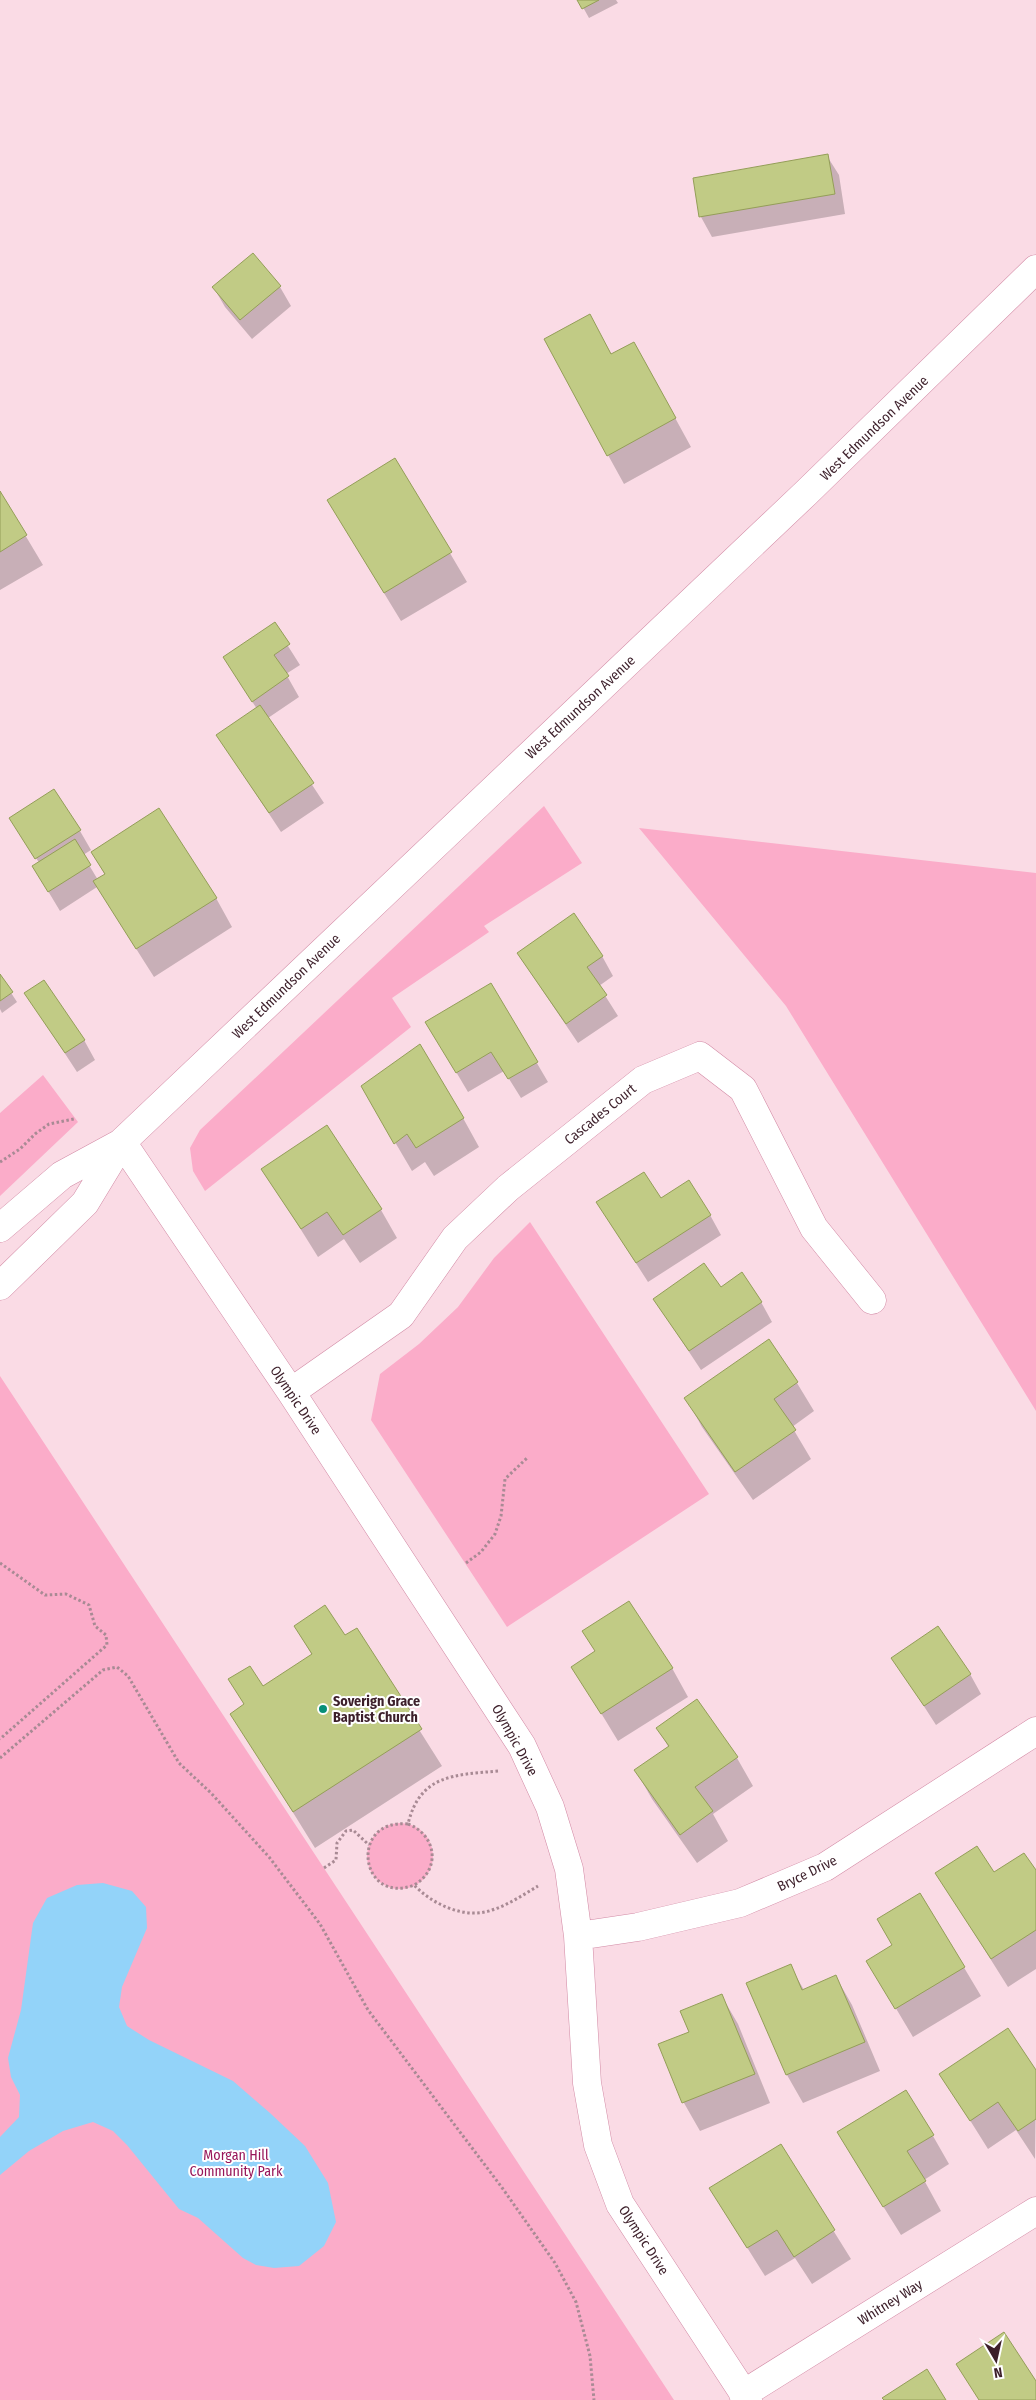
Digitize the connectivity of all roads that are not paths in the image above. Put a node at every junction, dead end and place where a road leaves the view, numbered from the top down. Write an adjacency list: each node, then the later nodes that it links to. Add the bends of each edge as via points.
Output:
1 (1036, 270): 2 (street, West Edmundson Avenue, via 806,493)
2 (122, 1142): 3 (street, West Edmundson Avenue, via 62,1175); 4 (street, West Edmundson Avenue, via 85,1203); 6 (street, Olympic Drive)
3 (0, 1228)
4 (0, 1286)
5 (872, 1300): 6 (street, Cascades Court, via 814,1228 743,1089 700,1056 643,1080 508,1188 455,1238 401,1315)
6 (291, 1392): 8 (street, Olympic Drive, via 522,1746 550,1807 569,1869)
7 (1036, 1731): 8 (street, Bryce Drive, via 825,1867 740,1903 638,1927)
8 (578, 1936): 10 (street, Olympic Drive, via 587,2083 598,2145 620,2204)
9 (1036, 2211): 10 (street, Whitney Way)
10 (745, 2397)

